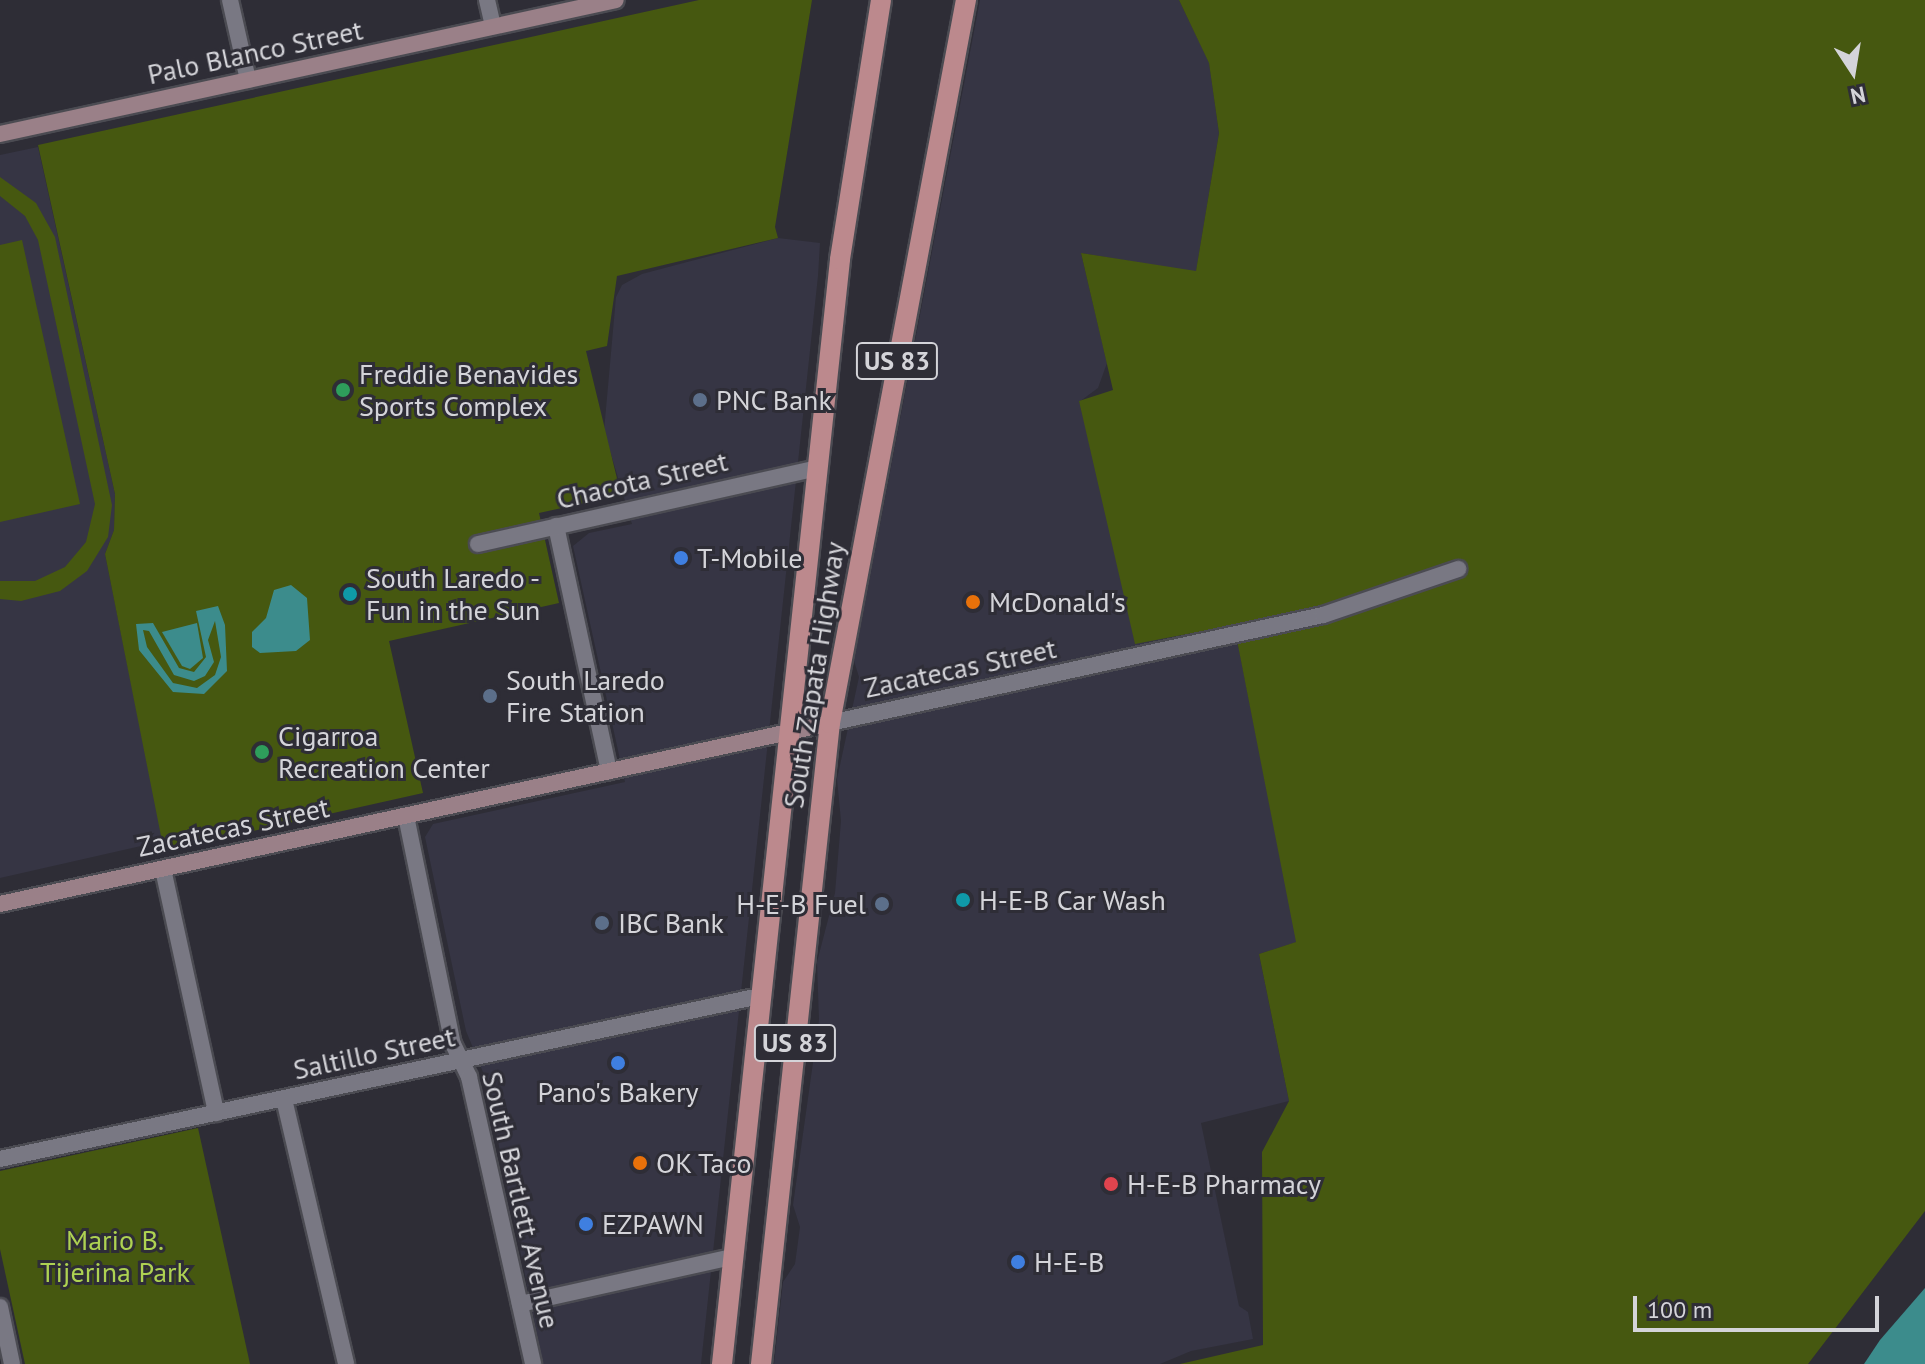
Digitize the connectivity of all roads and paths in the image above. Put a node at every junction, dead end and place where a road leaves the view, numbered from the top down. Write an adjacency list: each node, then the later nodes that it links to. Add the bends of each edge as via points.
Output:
1 (230, 0): 7 (street)
2 (487, 0): 6 (street)
3 (616, 0): 6 (street, Palo Blanco Street)
4 (881, 0): 9 (main road, South Zapata Highway / US 83, via 847,202)
5 (966, 0): 13 (main road, South Zapata Highway / US 83)
6 (493, 26): 7 (street, Palo Blanco Street)
7 (248, 80): 8 (street, Palo Blanco Street)
8 (1, 130)
9 (817, 468): 10 (street, Chacota Street); 14 (main road, South Zapata Highway / US 83)
10 (556, 526): 11 (street, Chacota Street); 15 (street)
11 (478, 544)
12 (1458, 569): 13 (street, Zacatecas Street, via 1323,615)
13 (830, 723): 14 (street, Zacatecas Street); 31 (main road, South Zapata Highway / US 83)
14 (787, 732): 15 (street, Zacatecas Street); 19 (main road, South Zapata Highway / US 83)
15 (609, 771): 16 (street, Zacatecas Street)
16 (406, 816): 17 (street, Zacatecas Street); 20 (street, South Bartlett Avenue)
17 (163, 869): 18 (street, Zacatecas Street); 22 (street)
18 (0, 904)
19 (760, 996): 20 (street, Saltillo Street); 24 (main road, South Zapata Highway / US 83)
20 (461, 1061): 21 (street, Saltillo Street); 25 (street, South Bartlett Avenue)
21 (284, 1099): 22 (street, Saltillo Street); 28 (street)
22 (216, 1113): 23 (street, Saltillo Street)
23 (0, 1159)
24 (732, 1257): 25 (street); 30 (main road, South Zapata Highway / US 83)
25 (520, 1304): 29 (street, South Bartlett Avenue)
26 (0, 1307): 27 (street)
27 (12, 1364)
28 (346, 1364)
29 (533, 1364)
30 (722, 1364)
31 (761, 1364)

